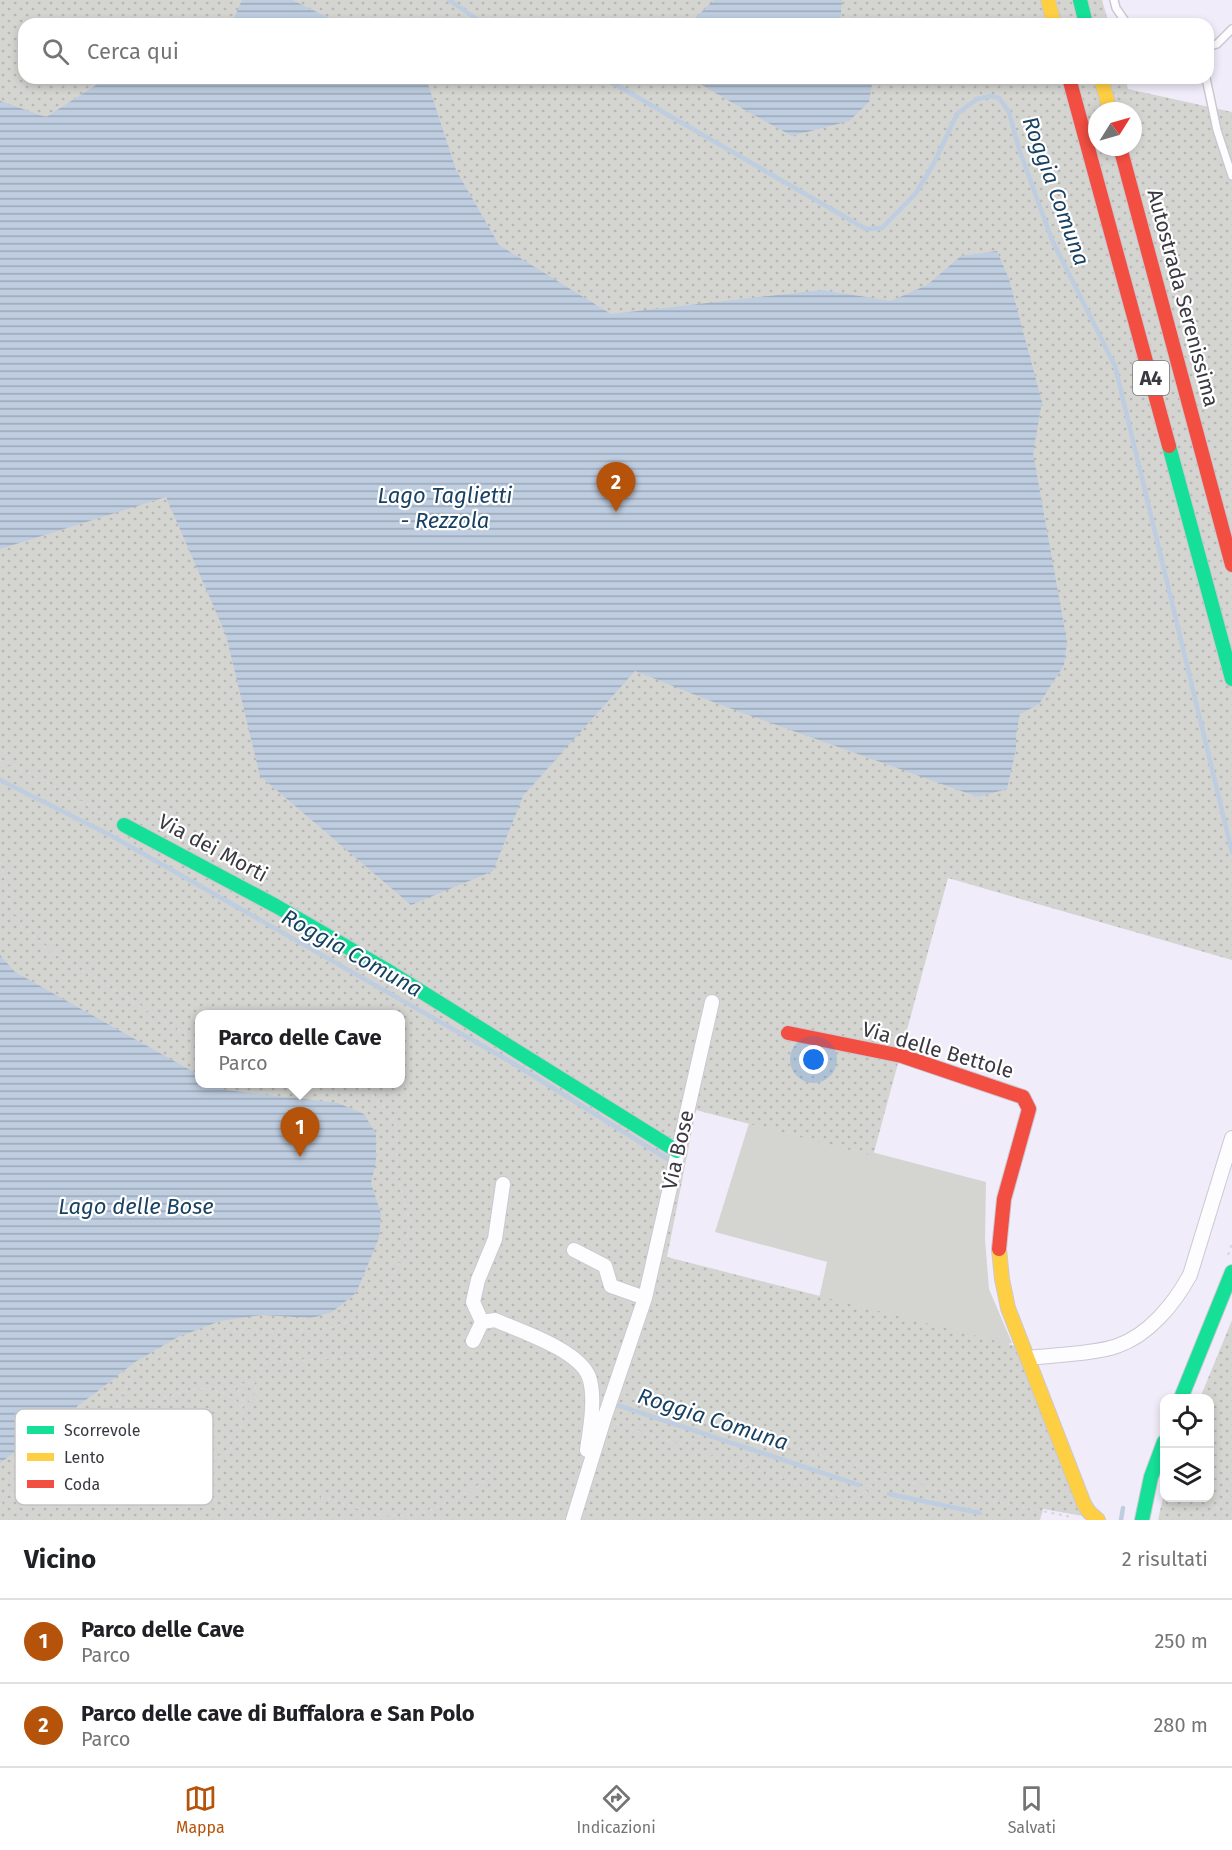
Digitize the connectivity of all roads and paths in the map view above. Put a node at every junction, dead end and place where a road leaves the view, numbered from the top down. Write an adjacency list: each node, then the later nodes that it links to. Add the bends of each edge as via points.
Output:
1 (1048, 0): 4 (main road)
2 (1080, 0): 5 (main road)
3 (1114, 0): 6 (lane)
4 (1052, 18)
5 (1084, 18)
6 (1123, 18)
7 (1232, 29): 8 (lane)
8 (1214, 45)
9 (1071, 84): 16 (main road, A4)
10 (1103, 84): 12 (main road)
11 (1207, 84): 14 (lane)
12 (1108, 102)
13 (1121, 156): 15 (main road, Autostrada Serenissima / A4)
14 (1232, 176)
15 (1232, 565)
16 (1232, 679)
17 (0, 760): 18 (path, Via dei Morti)
18 (124, 825): 25 (main road, Via dei Morti, via 385,969)
19 (0, 862): 22 (path, via 9,902 22,926 48,949)
20 (712, 1002): 25 (street, Via Bose)
21 (788, 1033): 33 (main road, Via delle Bettole, via 902,1056 1023,1097 1029,1109 1004,1198 999,1232 1008,1308)
22 (195, 1040)
23 (358, 1088): 43 (path, via 372,1094 394,1119 396,1172 410,1221 399,1264 379,1302 361,1316 335,1327 308,1332 209,1333 186,1347 140,1364)
24 (1232, 1138): 33 (street, via 1190,1275 1168,1308 1143,1331 1117,1346)
25 (677, 1151): 29 (street, Via Bose)
26 (504, 1184): 30 (street, via 495,1239 473,1302)
27 (574, 1250): 29 (street, via 605,1266 611,1286)
28 (1232, 1272): 39 (main road)
29 (645, 1298): 37 (street, Via Bose)
30 (482, 1322): 31 (street); 51 (street, via 495,1320 570,1353 589,1376 592,1406)
31 (473, 1341)
32 (375, 1351): 34 (path, via 371,1355)
33 (1028, 1358): 61 (main road, Via delle Bettole, via 1084,1504)
34 (318, 1359): 35 (path); 35 (path, via 306,1344 292,1341 269,1351)
35 (265, 1363): 36 (path)
36 (253, 1384): 38 (path, via 244,1383); 41 (path, via 256,1395)
37 (614, 1392): 45 (street, Via Bose); 49 (path)
38 (238, 1394): 40 (path); 41 (path)
39 (1183, 1394)
40 (228, 1396): 42 (path); 44 (path, via 201,1388 179,1392 158,1402)
41 (244, 1401): 42 (path)
42 (242, 1408): 47 (path, via 239,1436 224,1455)
43 (116, 1409)
44 (154, 1409)
45 (604, 1419): 49 (path, via 850,1500 866,1492); 51 (street, Via Bose)
46 (1162, 1448): 62 (main road)
47 (213, 1458)
48 (498, 1458): 59 (path, via 487,1478 474,1489 426,1512 378,1514 322,1497)
49 (882, 1473): 56 (path, via 927,1487)
50 (1232, 1478): 55 (path, via 1228,1493)
51 (584, 1484): 60 (street, Via Bose)
52 (15, 1494): 54 (path)
53 (213, 1498): 58 (path)
54 (0, 1505)
55 (1217, 1508): 57 (path); 63 (path)
56 (1072, 1517)
57 (1232, 1517)
58 (275, 1520)
59 (314, 1520)
60 (573, 1520)
61 (1098, 1520)
62 (1142, 1520)
63 (1207, 1520)

